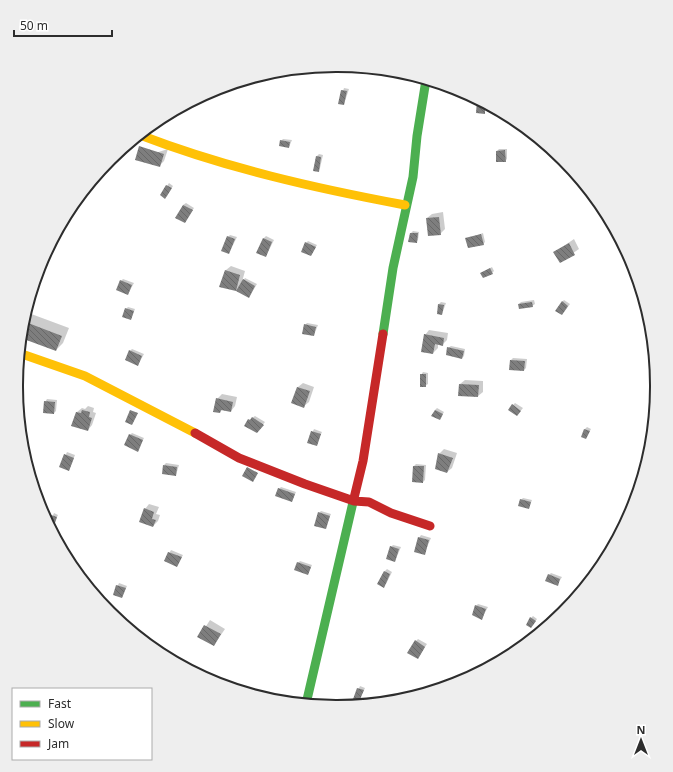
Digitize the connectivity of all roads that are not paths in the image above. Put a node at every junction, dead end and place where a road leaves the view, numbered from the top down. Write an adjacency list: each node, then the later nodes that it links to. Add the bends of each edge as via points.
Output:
1 (425, 85): 3 (street, via 412,177)
2 (146, 137): 3 (street, via 181,152 247,172)
3 (405, 206): 5 (street, via 363,461)
4 (25, 355): 5 (street, via 85,376 239,458)
5 (354, 501): 6 (street, via 369,502 391,513); 7 (street)
6 (430, 526)
7 (307, 698)

